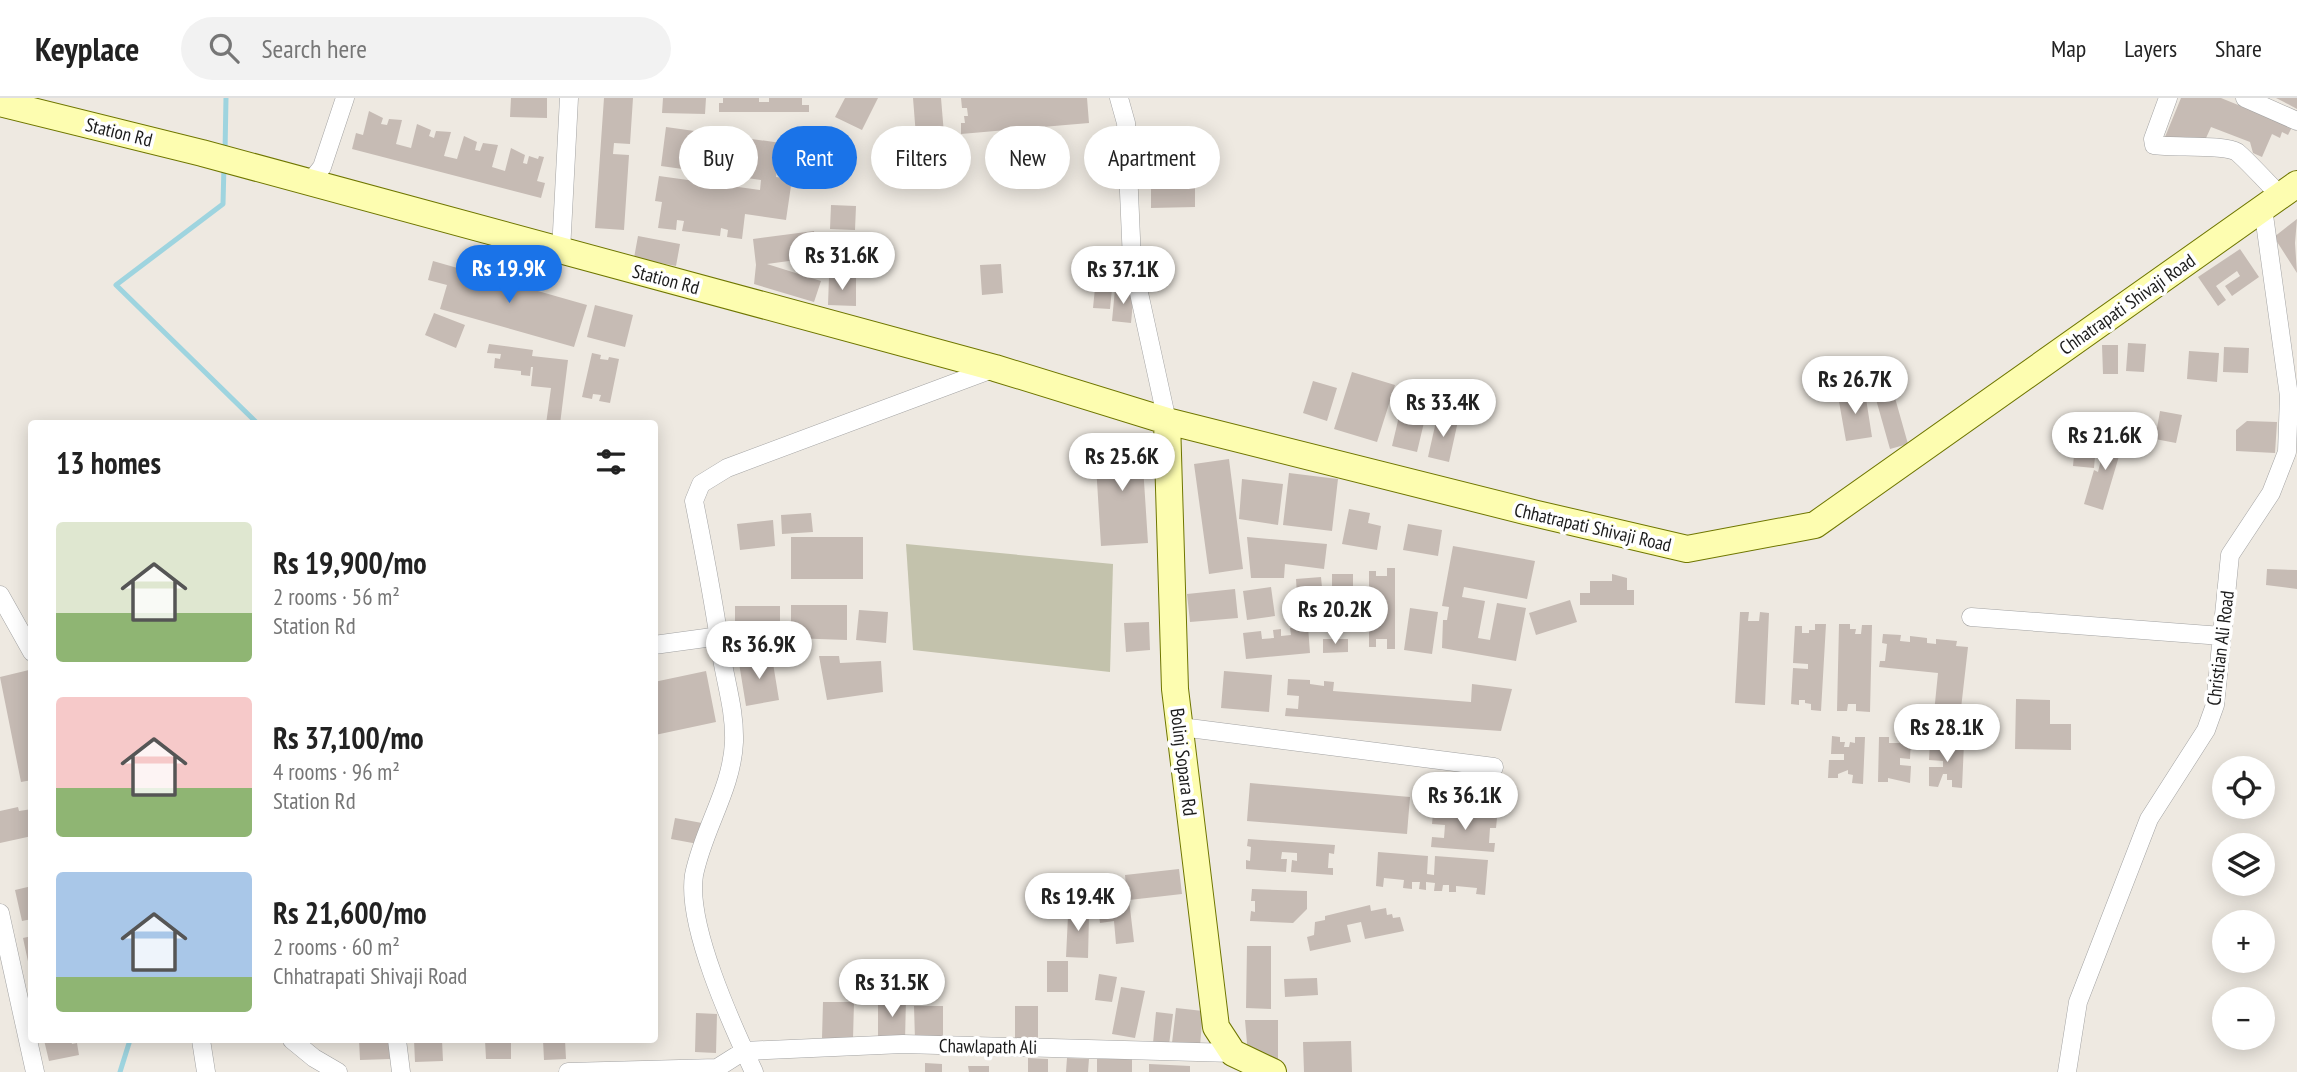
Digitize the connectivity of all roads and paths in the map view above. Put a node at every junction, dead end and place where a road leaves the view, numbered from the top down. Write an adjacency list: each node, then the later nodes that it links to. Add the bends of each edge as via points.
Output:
1 (345, 98): 8 (street, via 322,167)
2 (569, 98): 10 (street)
3 (1119, 98): 12 (street, via 1126,123 1132,261)
4 (2168, 98): 9 (street, via 2154,145 2223,147 2237,152)
5 (2245, 98): 7 (street)
6 (0, 103): 8 (main road, Station Rd)
7 (2297, 121)
8 (310, 182): 10 (main road, Station Rd)
9 (2280, 196): 12 (main road, Chhatrapati Shivaji Road, via 1815,525 1687,549); 16 (street, Christian Ali Road, via 2289,396 2287,452 2271,493 2230,555)
10 (561, 251): 11 (main road, Station Rd)
11 (995, 368): 12 (main road, Station Rd); 15 (street, via 727,468 701,484 694,500)
12 (1167, 421): 19 (main road, Bolinj Sopara Rd, via 1175,689)
13 (0, 595): 18 (street)
14 (1971, 617): 16 (street)
15 (720, 636): 17 (street); 26 (street, via 734,708 734,745 729,780 710,819 694,875 693,903)
16 (2222, 636): 35 (street, Christian Ali Road, via 2215,705 2206,730 2149,819 2078,1002)
17 (658, 644)
18 (28, 645)
19 (1181, 727): 20 (street); 27 (main road, Bolinj Sopara Rd, via 1216,1027)
20 (1494, 767)
21 (0, 913): 22 (street)
22 (5, 964): 28 (street)
23 (201, 1043): 29 (street)
24 (296, 1043): 30 (street)
25 (397, 1043): 31 (street)
26 (744, 1051): 27 (street, Chawlapath Ali, via 903,1044); 32 (street, via 717,1068); 33 (street)
27 (1233, 1053): 34 (main road)
28 (35, 1072)
29 (206, 1072)
30 (338, 1072)
31 (401, 1072)
32 (568, 1072)
33 (754, 1072)
34 (1273, 1072)
35 (2067, 1072)

